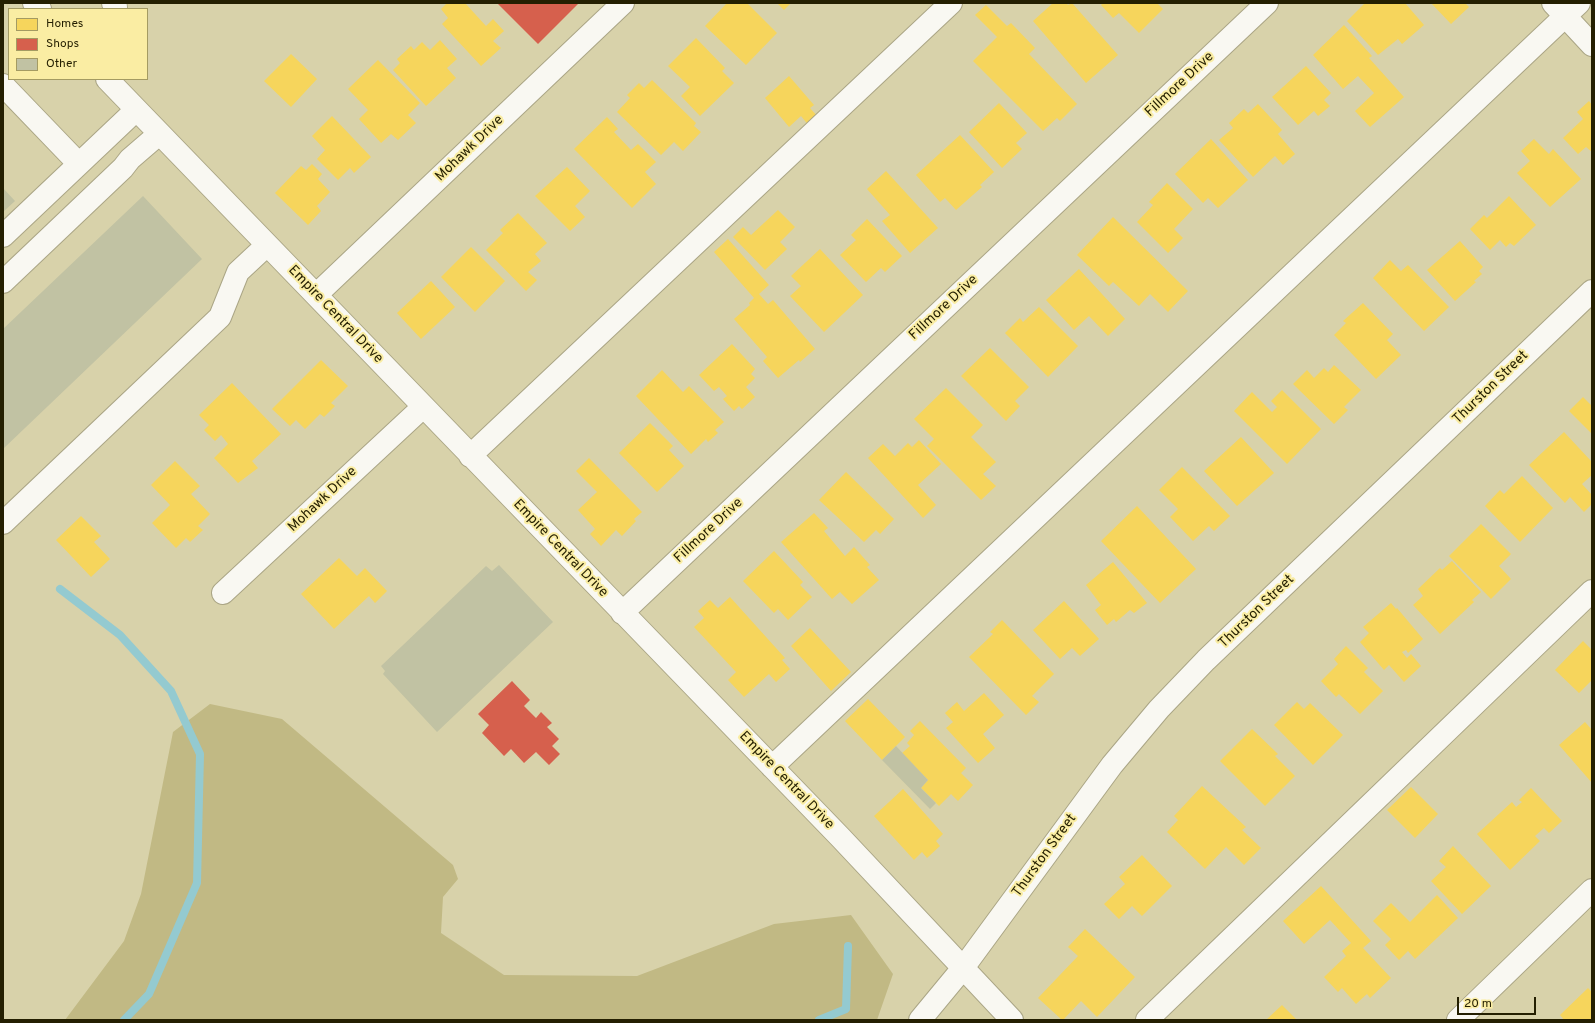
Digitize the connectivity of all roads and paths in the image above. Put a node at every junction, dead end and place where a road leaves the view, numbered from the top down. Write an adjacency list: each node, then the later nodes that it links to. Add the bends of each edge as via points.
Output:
1 (623, 3): 15 (street, Mohawk Drive)
2 (951, 3): 17 (street)
3 (1267, 3): 21 (street, Fillmore Drive)
4 (1565, 7): 5 (street); 22 (street)
5 (1592, 45)
6 (108, 80): 8 (street, Empire Central Drive)
7 (3, 85): 10 (street)
8 (136, 110): 9 (street, Empire Central Drive); 10 (street)
9 (159, 134): 12 (street, Empire Central Drive); 13 (street)
10 (80, 164): 11 (street)
11 (3, 236)
12 (267, 245): 15 (street, Empire Central Drive); 18 (street, via 238,272 220,317)
13 (3, 282)
14 (1592, 292): 24 (street, Thurston Street, via 1206,660 1159,709 1112,765)
15 (316, 295): 16 (street, Empire Central Drive)
16 (423, 407): 17 (street, Empire Central Drive); 20 (street, Mohawk Drive)
17 (470, 456): 21 (street, Empire Central Drive)
18 (3, 523)
19 (1592, 591): 27 (street)
20 (223, 593)
21 (622, 613): 22 (street, Empire Central Drive)
22 (772, 767): 24 (street, Empire Central Drive)
23 (1592, 890): 28 (street)
24 (963, 968): 25 (street, Thurston Street); 26 (street, Empire Central Drive)
25 (920, 1020)
26 (1012, 1020)
27 (1147, 1020)
28 (1458, 1020)

